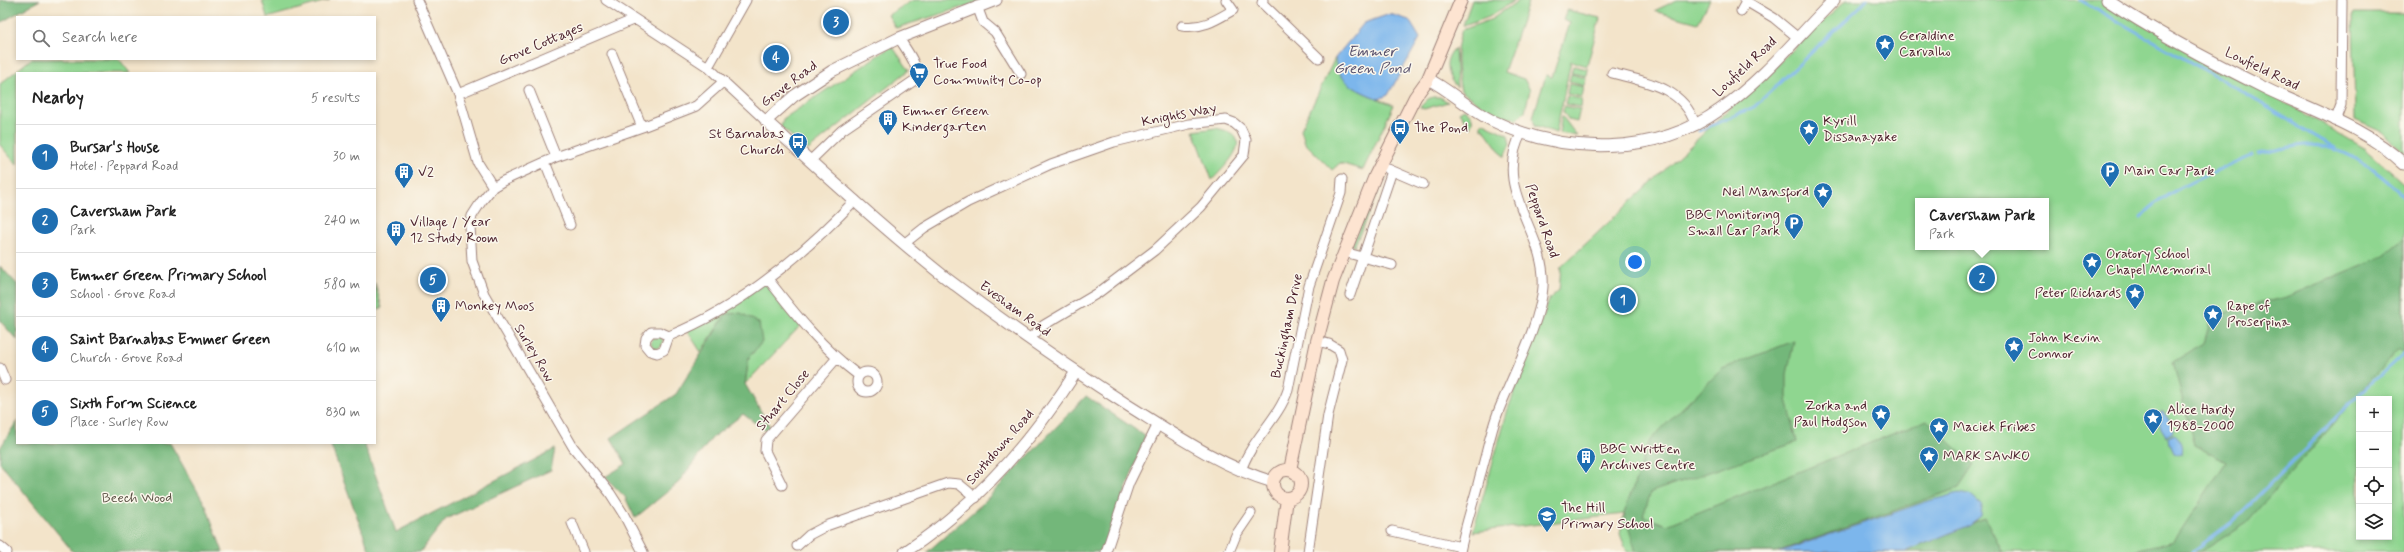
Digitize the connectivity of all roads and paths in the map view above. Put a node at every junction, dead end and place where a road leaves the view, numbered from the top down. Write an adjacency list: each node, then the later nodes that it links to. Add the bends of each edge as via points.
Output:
1 (417, 0): 26 (street)
2 (606, 0): 14 (street, Grove Road)
3 (746, 0): 20 (street)
4 (996, 0): 12 (street, Grove Road)
5 (1226, 0): 15 (street, via 1233,10 1206,25 1194,28)
6 (1263, 0): 19 (street, via 1262,3)
7 (1461, 0): 23 (main road)
8 (1834, 0): 16 (street, Lowfield Road)
9 (2107, 0): 28 (street, Lowfield Road, via 2140,22 2249,80)
10 (1745, 1): 13 (street); 16 (street, via 1774,18)
11 (2342, 4): 28 (street, via 2341,105)
12 (978, 6): 17 (street, Grove Road); 22 (street, via 984,22 995,32)
13 (1741, 11)
14 (635, 19): 20 (street, Grove Road); 26 (street, Grove Cottages)
15 (1182, 26)
16 (1797, 37): 29 (street, Lowfield Road, via 1762,75 1721,109)
17 (899, 38): 27 (street, Grove Road, via 832,70 794,96); 33 (street, via 916,66 915,80 842,130)
18 (612, 54): 30 (street)
19 (1319, 58)
20 (708, 67): 24 (street, Grove Road)
21 (1612, 73): 29 (street, via 1648,82 1673,92 1691,111)
22 (1021, 74)
23 (1428, 79): 31 (street, via 1491,120); 36 (main road, via 1415,97)
24 (724, 81): 27 (street, Grove Road); 30 (street, via 696,106)
25 (529, 90): 32 (street)
26 (458, 94): 40 (street, via 478,163)
27 (766, 121): 33 (street, Evesham Road)
28 (2335, 121): 35 (street, Lowfield Road, via 2379,144)
29 (1695, 124): 31 (street, Lowfield Road, via 1636,143 1595,147 1555,142)
30 (642, 127): 32 (street)
31 (1522, 132): 69 (street, Peppard Road, via 1511,163 1512,180 1538,250 1544,275 1543,290 1536,318 1496,416)
32 (556, 157): 34 (street)
33 (810, 160): 41 (street, Evesham Road)
34 (545, 162): 40 (street); 42 (street)
35 (2404, 164)
36 (1381, 165): 37 (street); 44 (main road)
37 (1392, 171): 39 (street); 45 (street)
38 (1342, 179): 59 (street, Buckingham Drive, via 1341,193 1309,286 1287,395 1283,406 1246,455)
39 (1423, 184)
40 (494, 187): 72 (street, Surley Row, via 472,216 472,261 476,275 503,329 571,443 610,493)
41 (855, 200): 43 (street, Evesham Road); 47 (street, via 818,238)
42 (570, 225)
43 (905, 244): 50 (street, Evesham Road, via 946,278); 50 (street, Knights Way, via 924,228 968,202 1058,161 1114,142 1189,124 1226,120 1241,129 1246,140 1244,155 1202,207 1155,250 1098,293 1044,325)
44 (1344, 252): 45 (street); 51 (main road, via 1333,281)
45 (1361, 257): 46 (street); 48 (street)
46 (1392, 266)
47 (768, 279): 49 (street, via 717,312); 52 (street, via 805,326)
48 (1350, 295)
49 (669, 336)
50 (1030, 338): 54 (street, Evesham Road)
51 (1317, 341): 58 (main road); 77 (street, via 1339,350 1342,360 1328,415)
52 (836, 359): 55 (street); 61 (street, Stuart Close, via 766,440 765,451)
53 (0, 368): 56 (street)
54 (1076, 372): 57 (street, Evesham Road); 62 (street, Southdown Road, via 1038,427)
55 (858, 375)
56 (5, 380)
57 (1158, 424): 59 (street, Evesham Road); 74 (street, via 1129,483)
58 (1290, 470): 60 (main road, via 1281,471); 63 (main road, via 1298,476 1300,484 1297,493)
59 (1241, 471): 60 (street, Evesham Road)
60 (1273, 482): 63 (main road, via 1277,493)
61 (782, 485)
62 (976, 498): 68 (street, Southdown Road, via 959,484 948,483 826,526 809,535); 73 (street)
63 (1286, 498): 76 (main road)
64 (1251, 513): 75 (street)
65 (572, 523): 71 (street)
66 (1392, 531): 69 (street)
67 (0, 546): 70 (street)
68 (797, 546)
69 (1461, 549)
70 (7, 552)
71 (584, 552)
72 (643, 552)
73 (905, 552)
74 (1106, 552)
75 (1229, 552)
76 (1280, 552)
77 (1308, 552)

